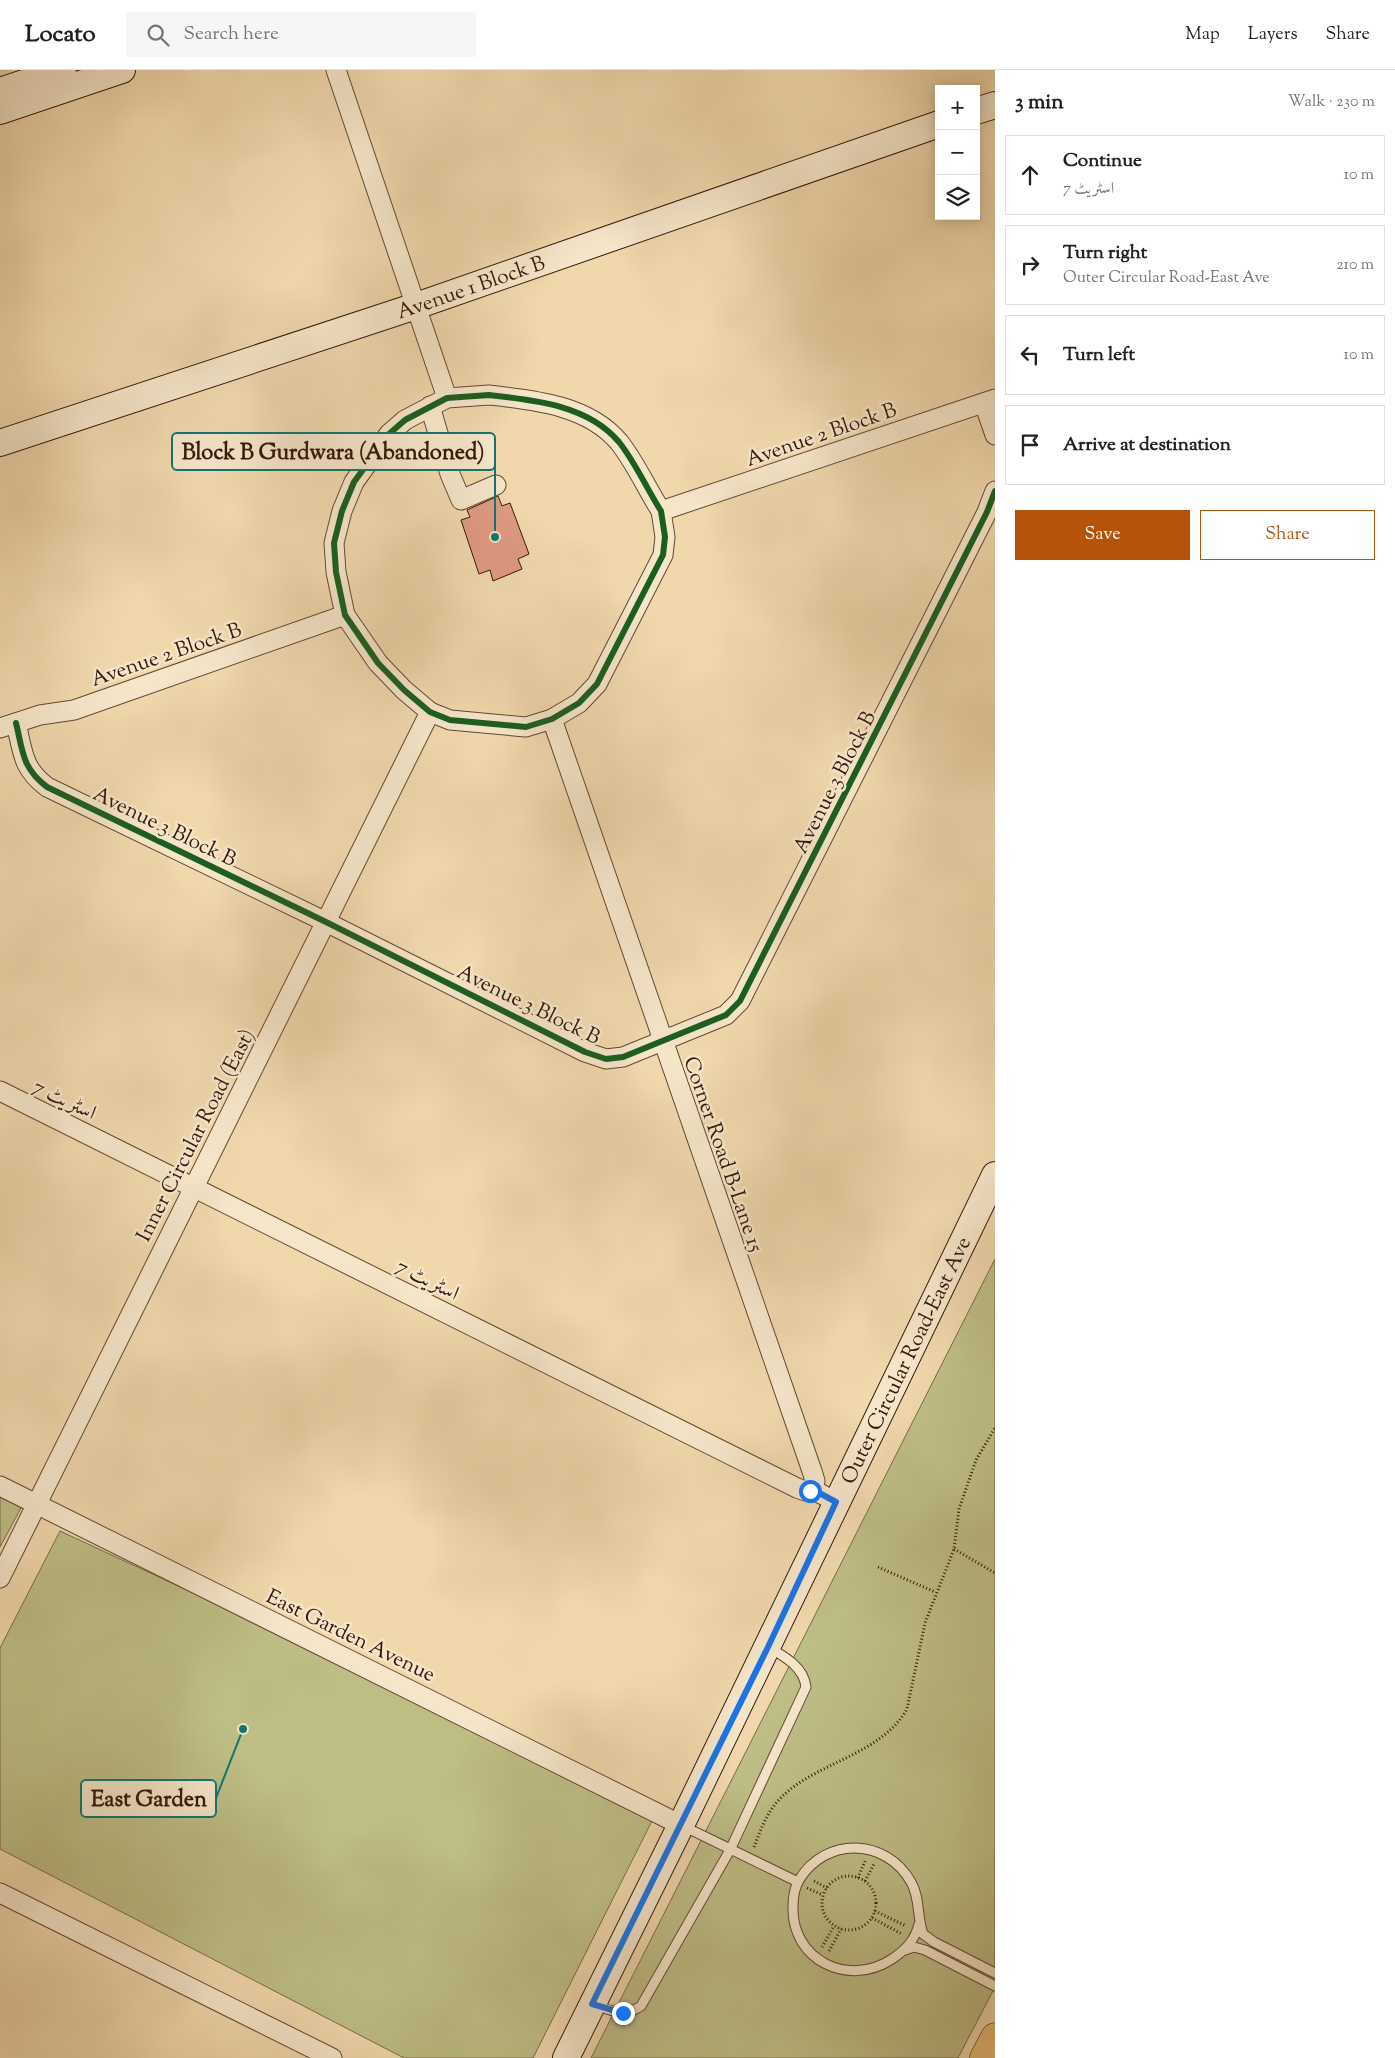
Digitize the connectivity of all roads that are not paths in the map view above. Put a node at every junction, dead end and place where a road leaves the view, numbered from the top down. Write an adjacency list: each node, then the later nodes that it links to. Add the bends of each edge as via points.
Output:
1 (63, 70): 4 (street)
2 (122, 70): 7 (street)
3 (336, 70): 9 (street)
4 (0, 91)
5 (995, 104): 6 (street)
6 (980, 110)
7 (0, 111)
8 (935, 125): 9 (street, Avenue 1 Block B)
9 (416, 306): 10 (street); 14 (street, Avenue 1 Block B)
10 (447, 398): 12 (street); 17 (street, via 489,395 525,399 588,416 620,443)
11 (989, 401): 13 (street); 17 (street, Avenue 2 Block B)
12 (430, 406): 15 (street, via 460,500); 18 (street, via 405,420 389,434 354,482 342,511 334,543)
13 (995, 435)
14 (0, 443)
15 (496, 485)
16 (995, 491): 23 (street, Avenue 3 Block B, via 740,1001 726,1015)
17 (661, 511): 20 (street, via 665,537 663,555 635,613 596,684 579,703)
18 (345, 614): 19 (street, via 378,663); 21 (street, Avenue 2 Block B, via 74,710 40,715)
19 (430, 712): 20 (street, via 450,720 487,725 526,727); 22 (street, Inner Circular Road (East))
20 (552, 720): 23 (street, Corner Road B-Lane 15)
21 (8, 725): 22 (street, Avenue 3 Block B, via 27,766 47,787)
22 (326, 922): 23 (street, Avenue 3 Block B, via 586,1052 606,1059 623,1057); 26 (street, Inner Circular Road (East))
23 (662, 1042): 28 (street, Corner Road B-Lane 15, via 812,1471 815,1481)
24 (0, 1091): 26 (street, اسٹریٹ 7)
25 (995, 1175): 29 (street, Outer Circular Road-East Ave)
26 (194, 1188): 28 (street, اسٹریٹ 7, via 797,1488); 30 (street, Inner Circular Road (East))
27 (0, 1486): 30 (street, East Garden Avenue)
28 (812, 1489): 29 (street, اسٹریٹ 7)
29 (836, 1502): 32 (street, Outer Circular Road-East Ave)
30 (36, 1504): 31 (street, Inner Circular Road (East)); 33 (street, East Garden Avenue)
31 (0, 1578)
32 (768, 1647): 33 (street, Outer Circular Road-East Ave); 34 (lane, via 787,1658 805,1677 806,1688)
33 (681, 1825): 34 (lane); 41 (street, Outer Circular Road-East Ave)
34 (730, 1850): 35 (lane); 41 (lane, via 641,2006 631,2013 623,2013)
35 (798, 1882): 37 (lane, via 825,1854 844,1848 865,1848 884,1854 900,1866 912,1884 918,1904); 38 (lane, via 793,1899 796,1929 803,1943 820,1960 839,1970 869,1970)
36 (0, 1893): 43 (street)
37 (916, 1931): 38 (lane); 39 (lane)
38 (905, 1950): 40 (lane, via 924,1950)
39 (995, 1973)
40 (995, 1986)
41 (592, 2004): 44 (street, Outer Circular Road-East Ave)
42 (995, 2037): 45 (main road)
43 (332, 2058)
44 (566, 2058)
45 (984, 2058)

